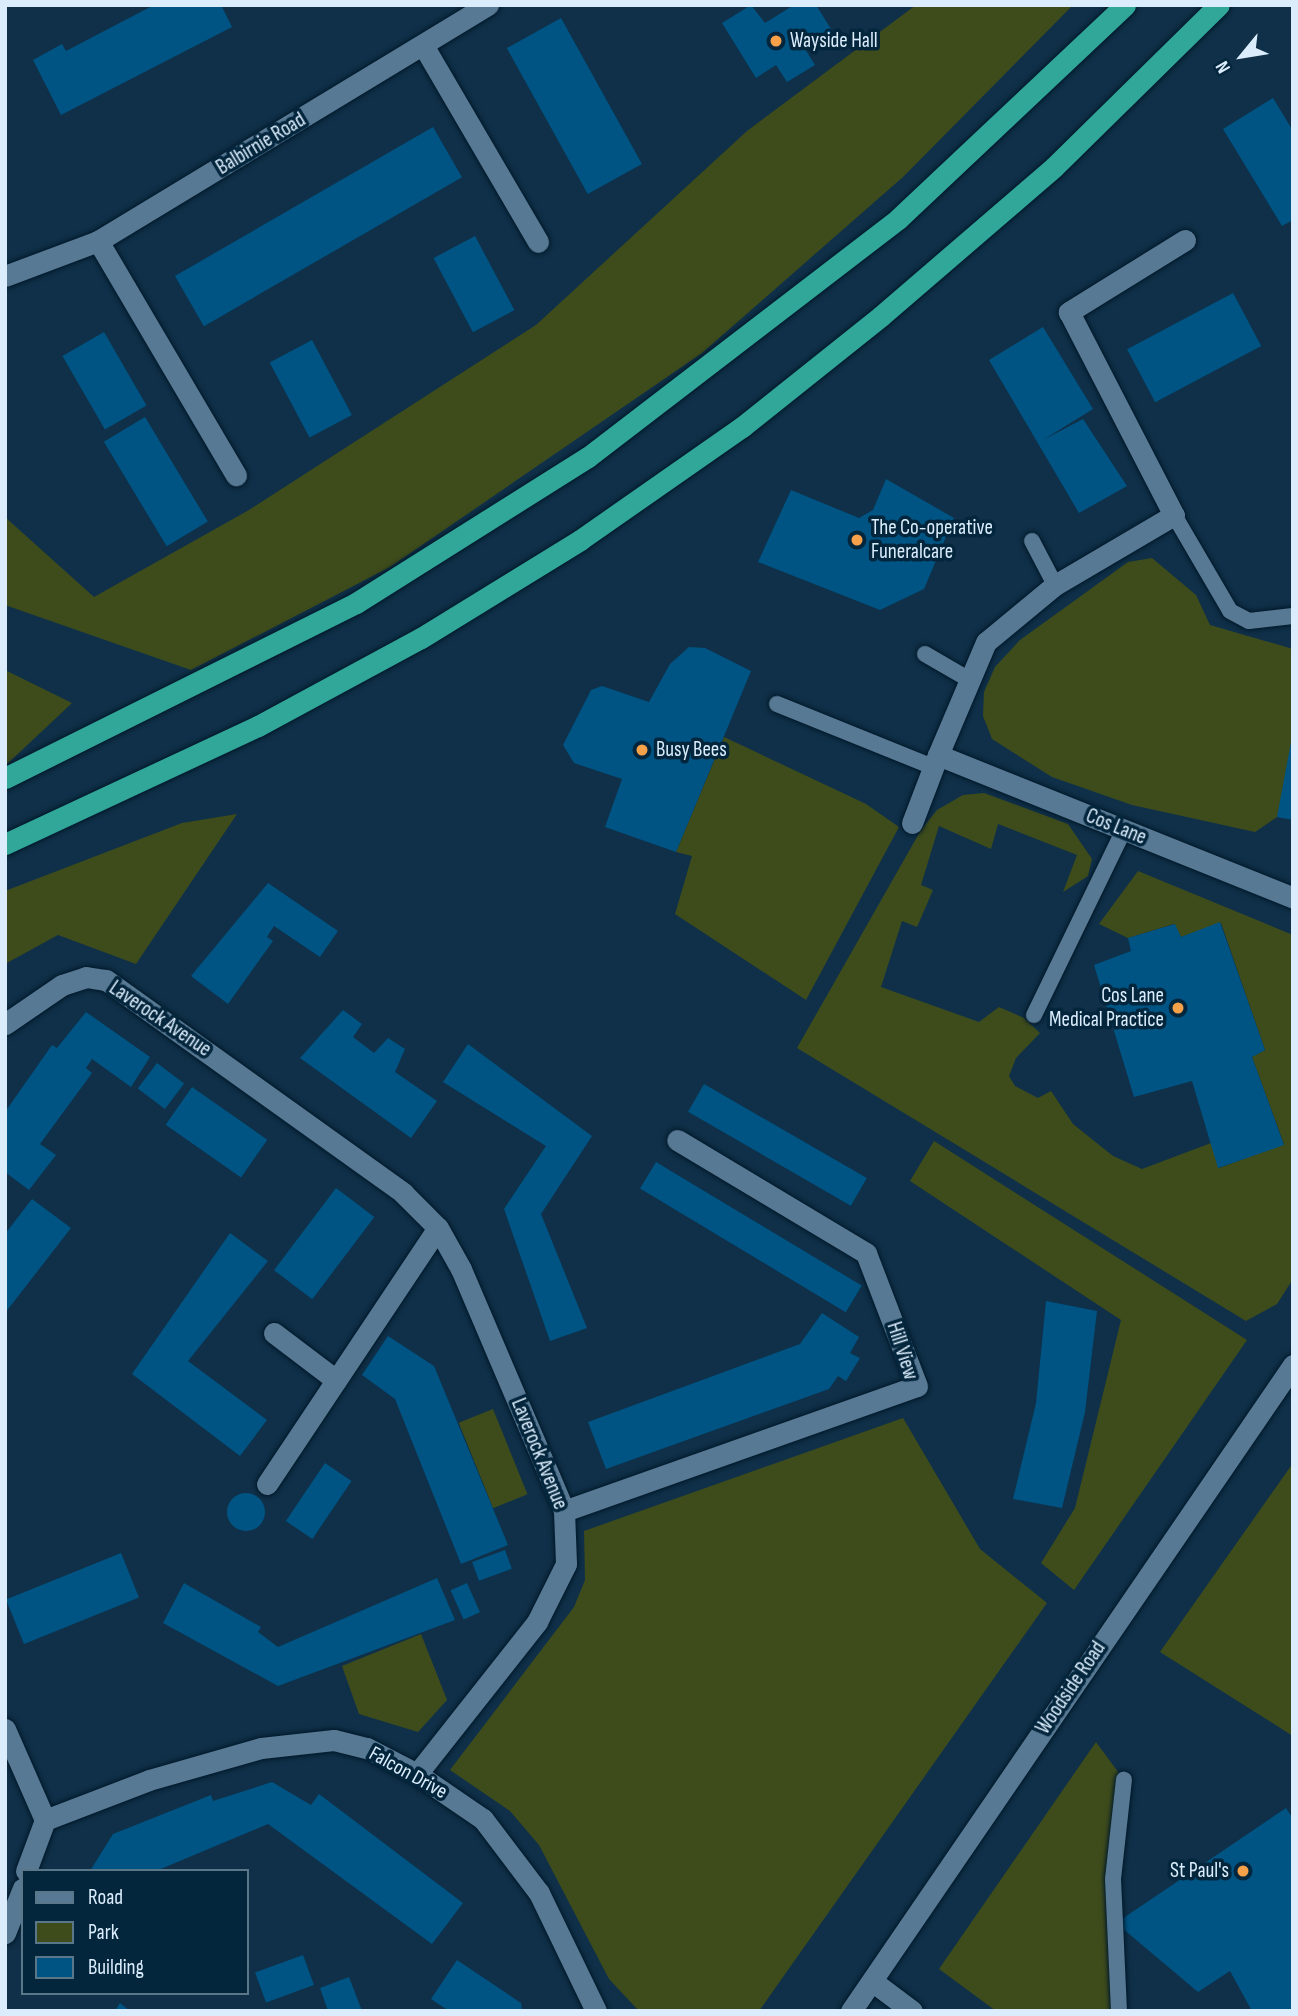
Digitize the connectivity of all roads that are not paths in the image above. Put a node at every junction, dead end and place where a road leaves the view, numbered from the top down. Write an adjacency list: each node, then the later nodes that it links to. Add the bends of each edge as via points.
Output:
1 (488, 5): 4 (street, Balbirnie Road)
2 (1125, 5): 18 (highway, via 888,228 588,457 356,603)
3 (1219, 5): 21 (highway, via 1054,167 741,428 421,638 258,726)
4 (423, 45): 6 (street, Balbirnie Road); 7 (street)
5 (1185, 240): 10 (street, via 1069,312)
6 (98, 241): 8 (street, Balbirnie Road); 9 (street)
7 (538, 242)
8 (5, 276)
9 (236, 475)
10 (1174, 515): 12 (street); 13 (lane, via 1230,611 1249,621)
11 (1032, 541): 12 (lane)
12 (1055, 585): 15 (street, via 986,642)
13 (1293, 616)
14 (925, 654): 15 (lane)
15 (968, 679): 17 (street)
16 (777, 704): 17 (lane)
17 (936, 761): 19 (street); 20 (street, Cos Lane)
18 (5, 778)
19 (912, 823)
20 (1124, 830): 22 (street, Cos Lane); 23 (lane)
21 (8, 843)
22 (1293, 898)
23 (1034, 1014)
24 (5, 1024): 26 (street, Laverock Avenue, via 62,985 86,977 106,980 403,1193)
25 (677, 1140): 31 (street, Hill View, via 866,1253 917,1386)
26 (438, 1228): 29 (street); 31 (street, Laverock Avenue, via 482,1312)
27 (274, 1333): 29 (street)
28 (1293, 1365): 39 (street, Woodside Road)
29 (336, 1380): 30 (street)
30 (267, 1484)
31 (564, 1511): 33 (street, Laverock Avenue, via 566,1564 554,1594)
32 (5, 1729): 35 (street)
33 (417, 1774): 35 (street, Falcon Drive, via 367,1748 334,1740 296,1742 149,1780); 40 (street, Falcon Drive, via 483,1819 515,1856)
34 (1124, 1780): 43 (lane, via 1113,1879)
35 (44, 1820): 36 (street)
36 (27, 1869)
37 (21, 1893): 38 (street)
38 (5, 1933)
39 (872, 1981): 41 (street, Woodside Road); 42 (street)
40 (596, 2011)
41 (850, 2011)
42 (912, 2011)
43 (1119, 2011)

